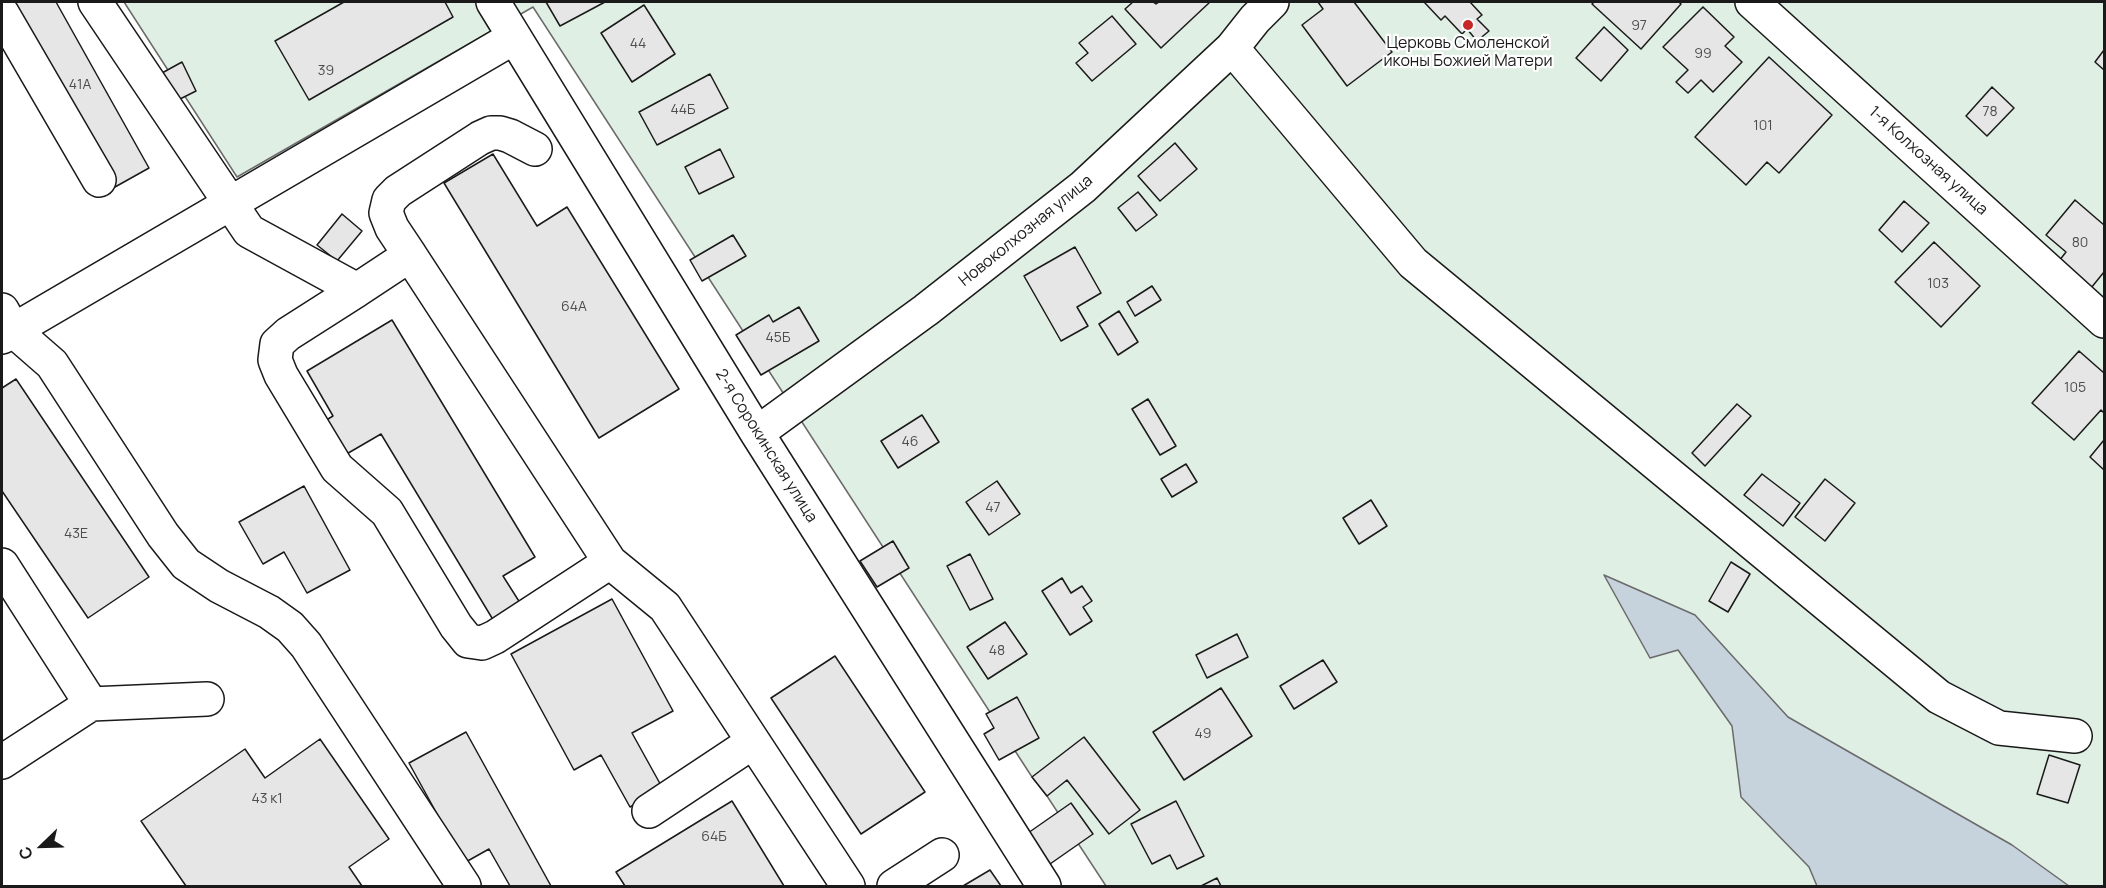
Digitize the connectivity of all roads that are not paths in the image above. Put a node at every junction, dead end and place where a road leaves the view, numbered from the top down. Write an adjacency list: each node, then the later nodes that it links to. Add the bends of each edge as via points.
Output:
1 (95, 2): 10 (street)
2 (493, 2): 6 (street, 2-я Сорокинская улица)
3 (1272, 2): 7 (street, Новоколхозная улица)
4 (1752, 2): 13 (street, 1-я Колхозная улица)
5 (2, 13): 9 (street)
6 (513, 38): 10 (street); 15 (street, 2-я Сорокинская улица)
7 (1232, 48): 15 (street, Новоколхозная улица, via 1083,187 926,310); 20 (street, via 1413,263 1939,697 1999,728)
8 (535, 149): 11 (street, via 510,136 491,133 398,191 389,201 386,213)
9 (99, 180)
10 (229, 202): 12 (street, via 249,231); 14 (street)
11 (410, 255): 12 (street); 16 (street)
12 (357, 290): 16 (street, via 288,334 277,344 275,360 337,468 387,512 468,641 482,643 495,637)
13 (2104, 321)
14 (5, 326): 25 (street, via 51,364 163,536 186,564 269,612 306,645)
15 (757, 433): 28 (street, 2-я Сорокинская улица)
16 (610, 562): 21 (street, via 665,607)
17 (2, 564): 19 (street)
18 (207, 699): 19 (street)
19 (91, 704): 22 (street)
20 (2075, 736)
21 (753, 742): 23 (street); 26 (street)
22 (2, 762)
23 (649, 811)
24 (942, 855): 27 (street)
25 (464, 886)
26 (848, 886)
27 (894, 886)
28 (1044, 886)

